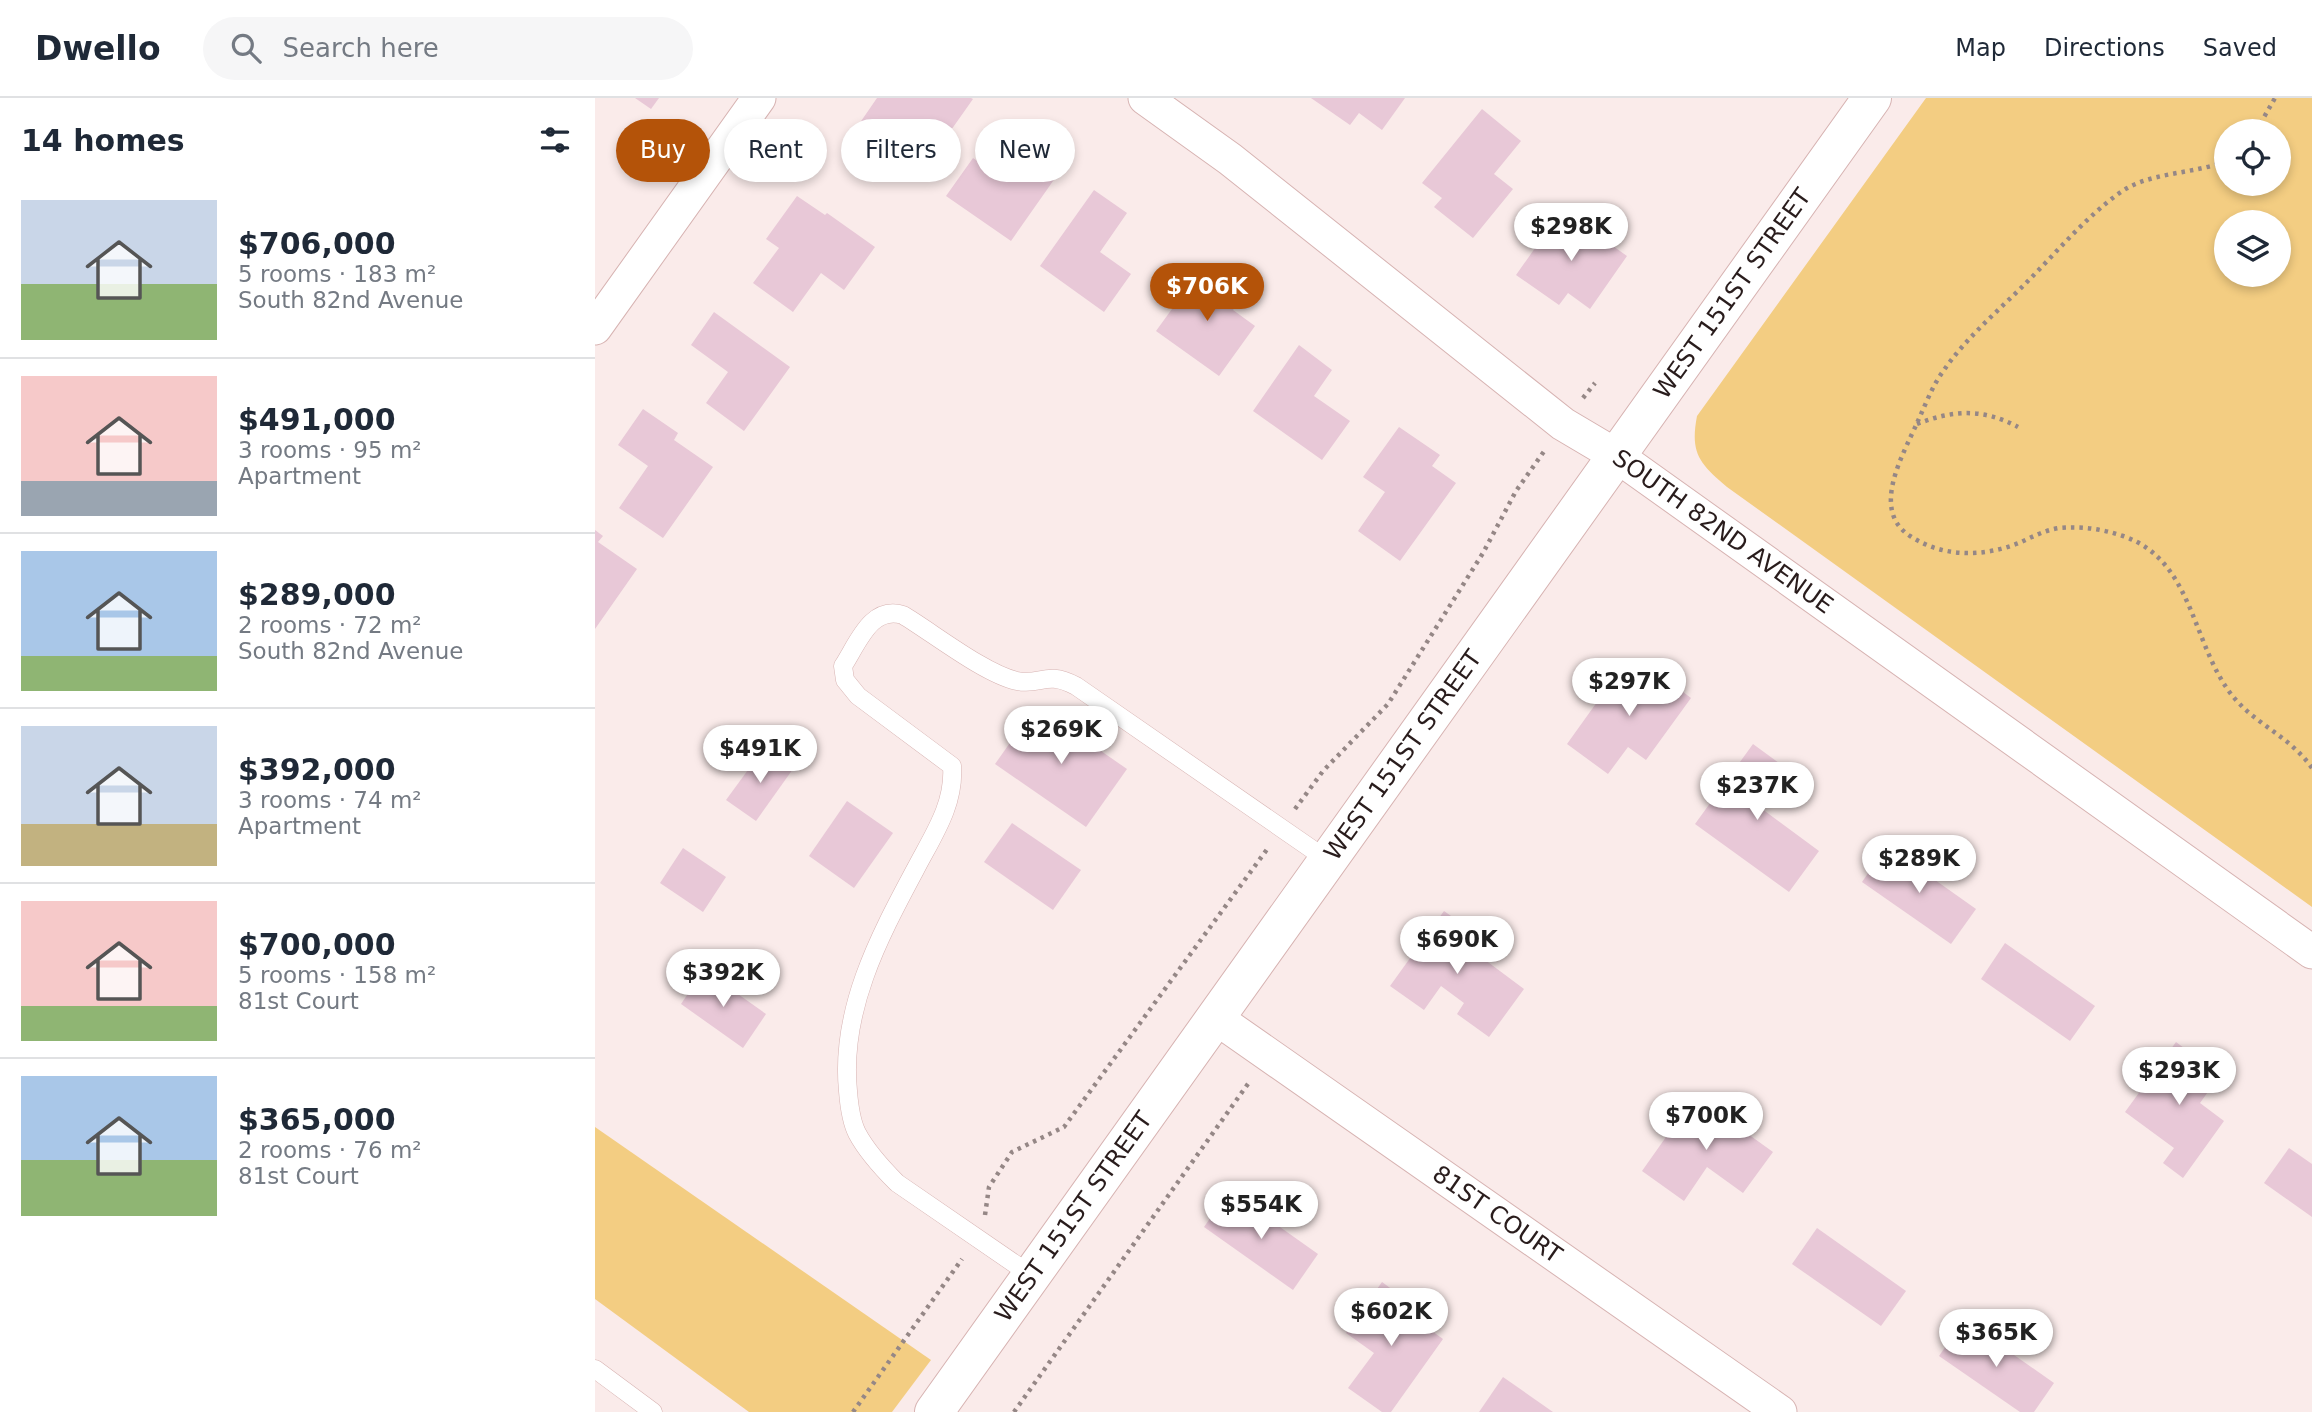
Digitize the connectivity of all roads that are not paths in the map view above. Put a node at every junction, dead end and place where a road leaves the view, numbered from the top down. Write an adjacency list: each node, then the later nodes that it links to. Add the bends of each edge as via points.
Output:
1 (759, 98): 4 (street)
2 (1145, 98): 5 (street, SOUTH 82ND AVENUE, via 1230,159 1563,424)
3 (1872, 98): 5 (street, WEST 151ST STREET)
4 (595, 328)
5 (1616, 456): 6 (street, WEST 151ST STREET); 7 (street, SOUTH 82ND AVENUE)
6 (1329, 861): 8 (street, WEST 151ST STREET); 9 (lane, via 1076,686 1058,677 1020,682 903,615 891,611 876,615 843,666 845,680 858,696 952,766 954,783 947,810 882,932 852,1012 845,1063 849,1104 856,1131 897,1183)
7 (2312, 952)
8 (1216, 1018): 9 (street, WEST 151ST STREET); 13 (street, 81ST COURT)
9 (1031, 1275): 12 (street, WEST 151ST STREET)
10 (595, 1368): 11 (lane)
11 (653, 1412)
12 (934, 1412)
13 (1780, 1412)

